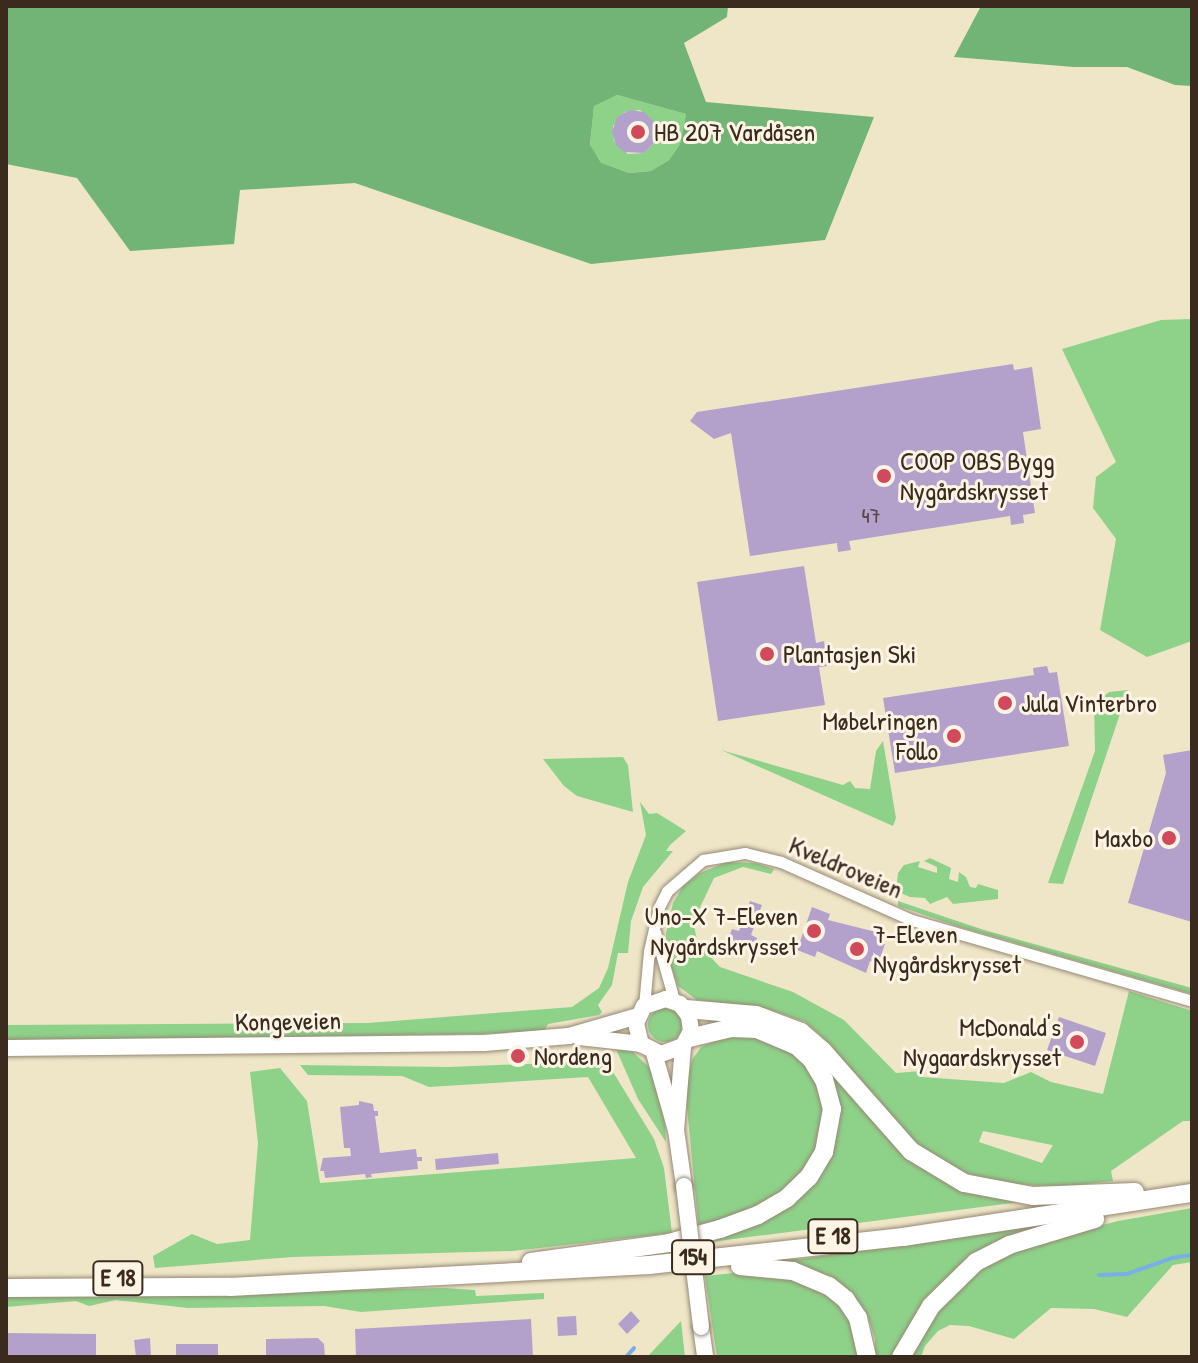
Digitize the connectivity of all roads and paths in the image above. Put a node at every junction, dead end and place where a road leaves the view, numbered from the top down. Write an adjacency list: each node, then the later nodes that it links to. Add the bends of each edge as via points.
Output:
1 (654, 928): 2 (street, Kveldroveien, via 667,891 688,870 703,860 745,853 781,862 912,920); 3 (street); 4 (street, Kveldroveien)
2 (1192, 1001)
3 (680, 1005): 4 (main road, via 658,999); 6 (main road, 154, via 691,1023); 11 (highway, E 18, via 756,1015 801,1032 911,1151 964,1183 1033,1196)
4 (641, 1011): 5 (main road, Kongeveien); 8 (main road, 154, via 636,1030)
5 (569, 1036): 7 (main road, Kongeveien, via 484,1043); 8 (main road, Kongeveien)
6 (686, 1042): 8 (main road, via 669,1054); 9 (main road, 154); 12 (highway, E 18, via 731,1028 757,1029 797,1046 812,1060 832,1109 824,1152 809,1177 758,1215 720,1229 669,1243)
7 (6, 1048)
8 (648, 1048): 9 (main road, 154)
9 (676, 1130): 16 (main road, 154, bridge)
10 (1188, 1190): 11 (highway, E 18); 13 (highway, E 18, via 903,1237); 18 (highway, via 1045,1232 976,1262 931,1306)
11 (1138, 1192): 12 (highway, E 18, via 799,1241)
12 (525, 1262): 14 (highway, E 18, via 387,1271)
13 (649, 1265): 15 (highway, E 18, via 230,1287); 17 (highway, E 18, via 767,1266 809,1277 846,1300 858,1318)
14 (6, 1278)
15 (6, 1288)
16 (705, 1357)
17 (867, 1357)
18 (901, 1357)

